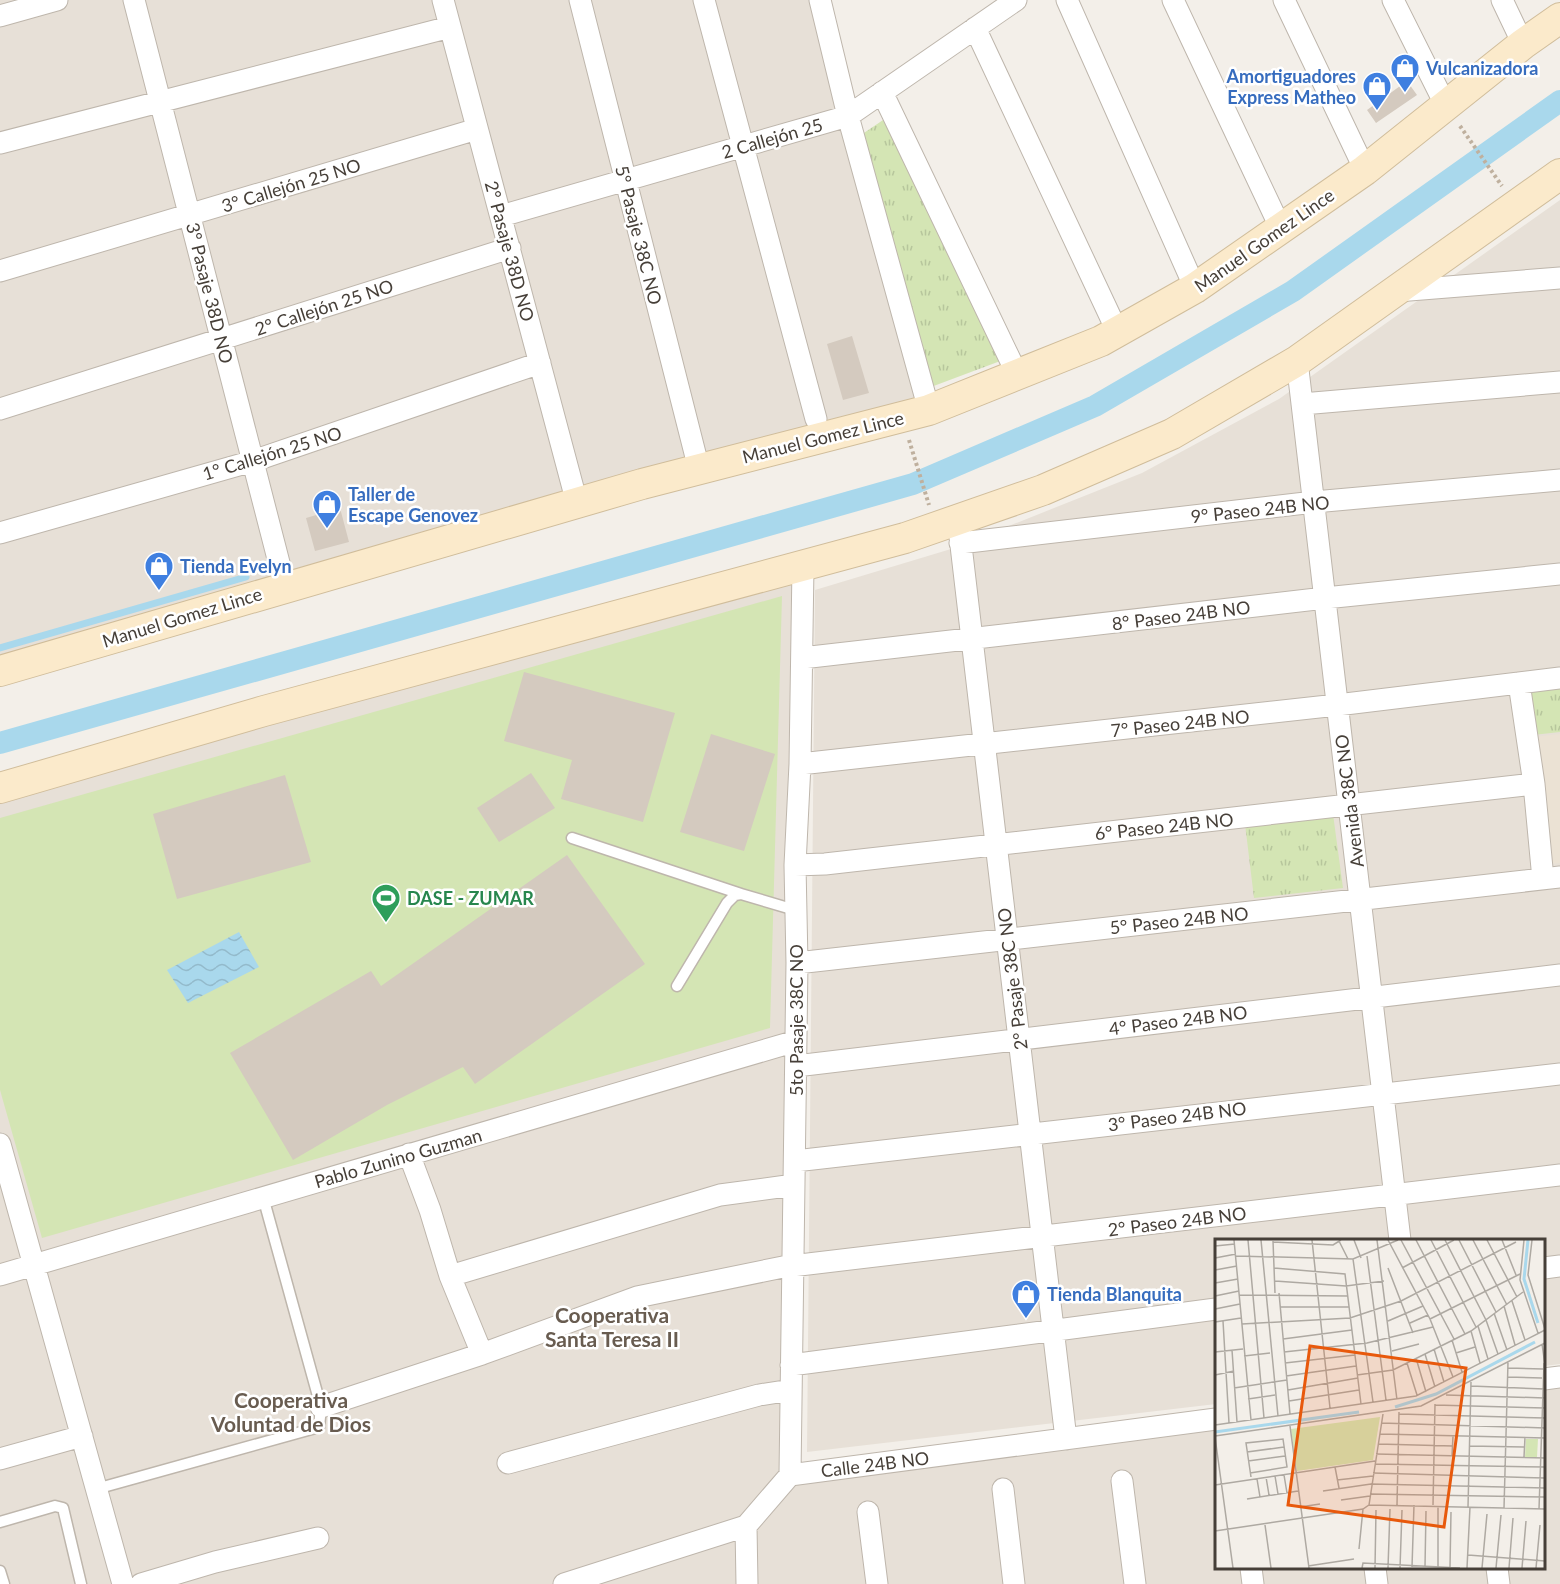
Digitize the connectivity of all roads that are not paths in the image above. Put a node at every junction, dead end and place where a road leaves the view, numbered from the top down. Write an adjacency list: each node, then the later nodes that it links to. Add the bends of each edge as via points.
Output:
1 (57, 0): 13 (street)
2 (134, 0): 19 (street, 3° Pasaje 38D NO)
3 (443, 0): 15 (street, 2° Pasaje 38D NO)
4 (580, 0): 27 (street, 5° Pasaje 38C NO)
5 (704, 0): 24 (street)
6 (820, 0): 20 (street)
7 (1016, 0): 16 (street, 2 Callejón 25)
8 (1067, 0): 34 (street)
9 (1173, 0): 30 (street)
10 (1284, 0): 25 (street)
11 (1393, 0): 21 (street)
12 (1502, 0): 17 (street)
13 (0, 16)
14 (1560, 18): 17 (main road, Manuel Gomez Lince)
15 (450, 27): 19 (street); 22 (street, 2° Pasaje 38D NO)
16 (975, 28): 18 (street, 2 Callejón 25); 36 (street)
17 (1523, 44): 21 (main road, Manuel Gomez Lince)
18 (882, 92): 20 (street, 2 Callejón 25); 40 (street)
19 (160, 100): 23 (street); 28 (street, 3° Pasaje 38D NO)
20 (848, 116): 24 (street, 2 Callejón 25); 44 (street)
21 (1454, 118): 25 (main road, Manuel Gomez Lince)
22 (477, 129): 28 (street, 3° Callejón 25 NO); 29 (street, 2° Pasaje 38D NO)
23 (0, 143)
24 (742, 147): 27 (street, 2 Callejón 25); 45 (street)
25 (1365, 170): 30 (main road, Manuel Gomez Lince)
26 (1560, 174): 35 (main road)
27 (625, 178): 29 (street, 2 Callejón 25); 47 (street, 5° Pasaje 38C NO)
28 (190, 215): 32 (street, 3° Callejón 25 NO); 37 (street, 3° Pasaje 38D NO)
29 (501, 216): 31 (street, 2° Pasaje 38D NO)
30 (1281, 229): 34 (main road, Manuel Gomez Lince)
31 (510, 248): 37 (street, 2° Callejón 25 NO); 39 (street, 2° Pasaje 38D NO)
32 (0, 270)
33 (1560, 278): 35 (street)
34 (1195, 288): 36 (main road, Manuel Gomez Lince)
35 (1396, 291): 38 (main road)
36 (1118, 333): 40 (main road, Manuel Gomez Lince)
37 (222, 339): 43 (street, 2° Callejón 25 NO); 46 (street, 3° Pasaje 38D NO)
38 (1297, 361): 42 (street, Avenida 38C NO); 51 (main road, via 1172,434)
39 (540, 363): 46 (street, 1° Callejón 25 NO); 49 (street, 2° Pasaje 38D NO)
40 (1017, 374): 44 (main road, Manuel Gomez Lince)
41 (1560, 382): 42 (street)
42 (1302, 404): 50 (street, Avenida 38C NO)
43 (0, 409)
44 (929, 410): 47 (main road, Manuel Gomez Lince)
45 (816, 419)
46 (253, 461): 52 (street, 1° Callejón 25 NO); 55 (street, 3° Pasaje 38D NO)
47 (699, 469): 49 (main road, Manuel Gomez Lince)
48 (1560, 480): 50 (street, 9° Paseo 24B NO)
49 (578, 502): 55 (main road, Manuel Gomez Lince)
50 (1314, 502): 51 (street, 9° Paseo 24B NO); 56 (street, Avenida 38C NO)
51 (950, 526): 53 (main road); 57 (street, 2° Pasaje 38C NO)
52 (0, 533)
53 (803, 566): 58 (street, 5to Pasaje 38C NO); 66 (main road, via 264,711)
54 (1560, 574): 56 (street, 8° Paseo 24B NO)
55 (285, 586): 59 (main road, Manuel Gomez Lince)
56 (1325, 598): 57 (street, 8° Paseo 24B NO); 62 (street, Avenida 38C NO)
57 (972, 639): 58 (street, 8° Paseo 24B NO); 63 (street, 2° Pasaje 38C NO)
58 (802, 658): 64 (street, 5to Pasaje 38C NO)
59 (0, 671)
60 (1560, 678): 61 (street, 7° Paseo 24B NO)
61 (1519, 683): 62 (street, 7° Paseo 24B NO); 65 (street)
62 (1337, 705): 63 (street, 7° Paseo 24B NO); 67 (street, Avenida 38C NO)
63 (984, 744): 64 (street, 7° Paseo 24B NO); 69 (street, 2° Pasaje 38C NO)
64 (800, 764): 70 (street, 5to Pasaje 38C NO)
65 (1534, 784): 67 (street, 6° Paseo 24B NO); 71 (street)
66 (0, 788)
67 (1349, 806): 69 (street, 6° Paseo 24B NO); 73 (street, Avenida 38C NO)
68 (572, 838): 72 (lane)
69 (996, 845): 70 (street, 6° Paseo 24B NO); 75 (street, 2° Pasaje 38C NO)
70 (795, 865): 74 (street, 5to Pasaje 38C NO)
71 (1551, 878): 73 (street, 5° Paseo 24B NO)
72 (741, 894): 74 (lane); 78 (lane, via 727,903)
73 (1360, 900): 75 (street, 5° Paseo 24B NO); 79 (street, Avenida 38C NO)
74 (795, 910): 76 (street, 5to Pasaje 38C NO)
75 (1007, 939): 76 (street, 5° Paseo 24B NO); 80 (street, 2° Pasaje 38C NO)
76 (797, 963): 81 (street, 5to Pasaje 38C NO)
77 (1560, 975): 79 (street, 4° Paseo 24B NO)
78 (677, 986)
79 (1372, 997): 80 (street, 4° Paseo 24B NO); 84 (street, Avenida 38C NO)
80 (1019, 1039): 82 (street, 4° Paseo 24B NO); 85 (street, 2° Pasaje 38C NO)
81 (796, 1041): 82 (street, 5to Pasaje 38C NO); 87 (street, Pablo Zunino Guzman)
82 (796, 1066): 88 (street, 5to Pasaje 38C NO)
83 (1560, 1074): 84 (street, 3° Paseo 24B NO)
84 (1383, 1092): 85 (street, 3° Paseo 24B NO); 91 (street, Avenida 38C NO)
85 (1030, 1133): 88 (street, 3° Paseo 24B NO); 93 (street, 2° Pasaje 38C NO)
86 (0, 1144): 95 (street)
87 (409, 1154): 92 (street, Pablo Zunino Guzman); 100 (street)
88 (795, 1161): 90 (street, 5to Pasaje 38C NO)
89 (1560, 1175): 91 (street, 2° Paseo 24B NO)
90 (794, 1185): 97 (street, 5to Pasaje 38C NO); 100 (street, via 720,1196)
91 (1395, 1195): 93 (street, 2° Paseo 24B NO); 94 (street, Avenida 38C NO)
92 (263, 1197): 95 (street, Pablo Zunino Guzman); 108 (lane)
93 (1042, 1237): 97 (street, 2° Paseo 24B NO); 102 (street, 2° Pasaje 38C NO)
94 (1400, 1239)
95 (34, 1265): 99 (street, Pablo Zunino Guzman); 110 (street)
96 (1560, 1266): 98 (street)
97 (793, 1267): 103 (street, 2° Paseo 24B NO, via 637,1297); 104 (street, 5to Pasaje 38C NO)
98 (1545, 1268)
99 (0, 1275)
100 (450, 1276): 103 (street)
101 (1215, 1309): 102 (street)
102 (1053, 1330): 104 (street); 111 (street, 2° Pasaje 38C NO)
103 (482, 1354): 108 (street, 2° Paseo 24B NO)
104 (792, 1365): 107 (street, 5to Pasaje 38C NO)
105 (1560, 1377): 106 (street)
106 (1545, 1379)
107 (791, 1390): 113 (street, via 759,1395); 114 (street, 5to Pasaje 38C NO)
108 (321, 1407): 116 (lane, via 320,1426)
109 (1215, 1419): 111 (street, Calle 24B NO)
110 (82, 1437): 112 (street); 116 (street)
111 (1066, 1439): 114 (street, Calle 24B NO)
112 (0, 1459)
113 (508, 1463)
114 (790, 1475): 120 (street)
115 (1122, 1481): 134 (street)
116 (96, 1489): 128 (street)
117 (1003, 1490): 133 (street)
118 (868, 1512): 132 (street)
119 (0, 1522): 127 (lane, via 55,1506 63,1508)
120 (746, 1526): 130 (street); 131 (street)
121 (318, 1538): 129 (street)
122 (1251, 1569): 135 (street)
123 (1375, 1569): 136 (street)
124 (1497, 1569): 137 (street)
125 (0, 1571): 126 (lane)
126 (4, 1584)
127 (81, 1584)
128 (123, 1584)
129 (141, 1584)
130 (564, 1584)
131 (747, 1584)
132 (877, 1584)
133 (1014, 1584)
134 (1135, 1584)
135 (1253, 1584)
136 (1377, 1584)
137 (1499, 1584)

